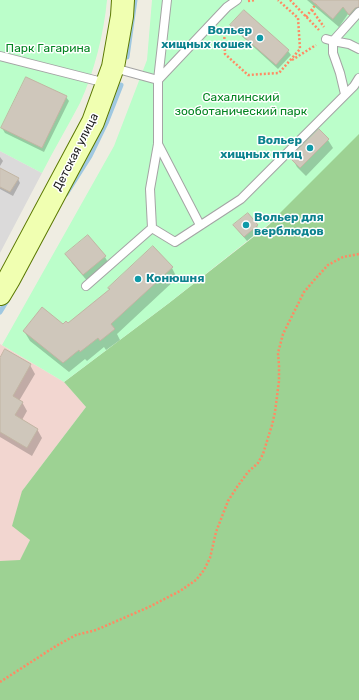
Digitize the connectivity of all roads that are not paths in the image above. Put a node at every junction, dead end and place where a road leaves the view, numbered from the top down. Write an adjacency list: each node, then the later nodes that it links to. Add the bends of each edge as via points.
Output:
1 (123, 0): 8 (street, Детская улица)
2 (167, 0): 10 (lane)
3 (241, 1): 10 (lane, via 227,7)
4 (359, 12): 5 (lane)
5 (329, 40): 6 (lane); 11 (lane)
6 (359, 49)
7 (0, 56): 8 (lane)
8 (110, 75): 10 (lane); 16 (street, Детская улица, via 93,122)
9 (359, 78): 11 (lane)
10 (158, 80): 12 (lane)
11 (345, 94): 13 (lane, via 241,199)
12 (158, 144): 13 (lane); 14 (lane, via 150,189)
13 (200, 225): 14 (lane, via 175,242)
14 (152, 228): 15 (lane)
15 (86, 286)
16 (0, 294)

